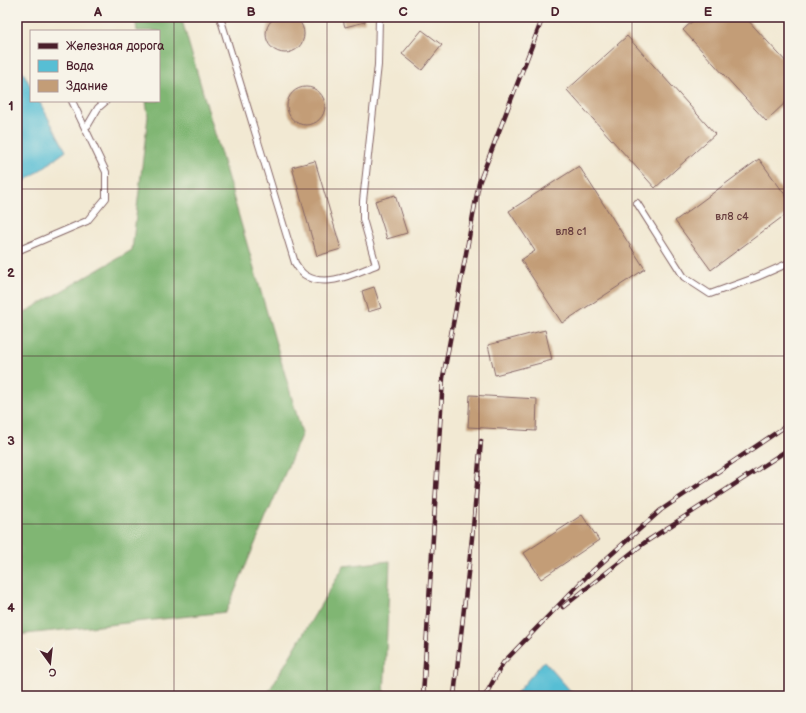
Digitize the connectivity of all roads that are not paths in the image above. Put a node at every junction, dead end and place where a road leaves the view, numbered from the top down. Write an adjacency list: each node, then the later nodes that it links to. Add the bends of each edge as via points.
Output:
1 (220, 17): 2 (lane, via 295,263 304,275 318,281 337,279 376,265 363,219 363,201 378,65)
2 (379, 17)
3 (72, 102): 7 (lane, via 106,172 106,198 87,221)
4 (105, 102): 5 (lane)
5 (88, 125)
6 (637, 203): 8 (lane, via 684,277 710,294)
7 (17, 251)
8 (789, 263)

